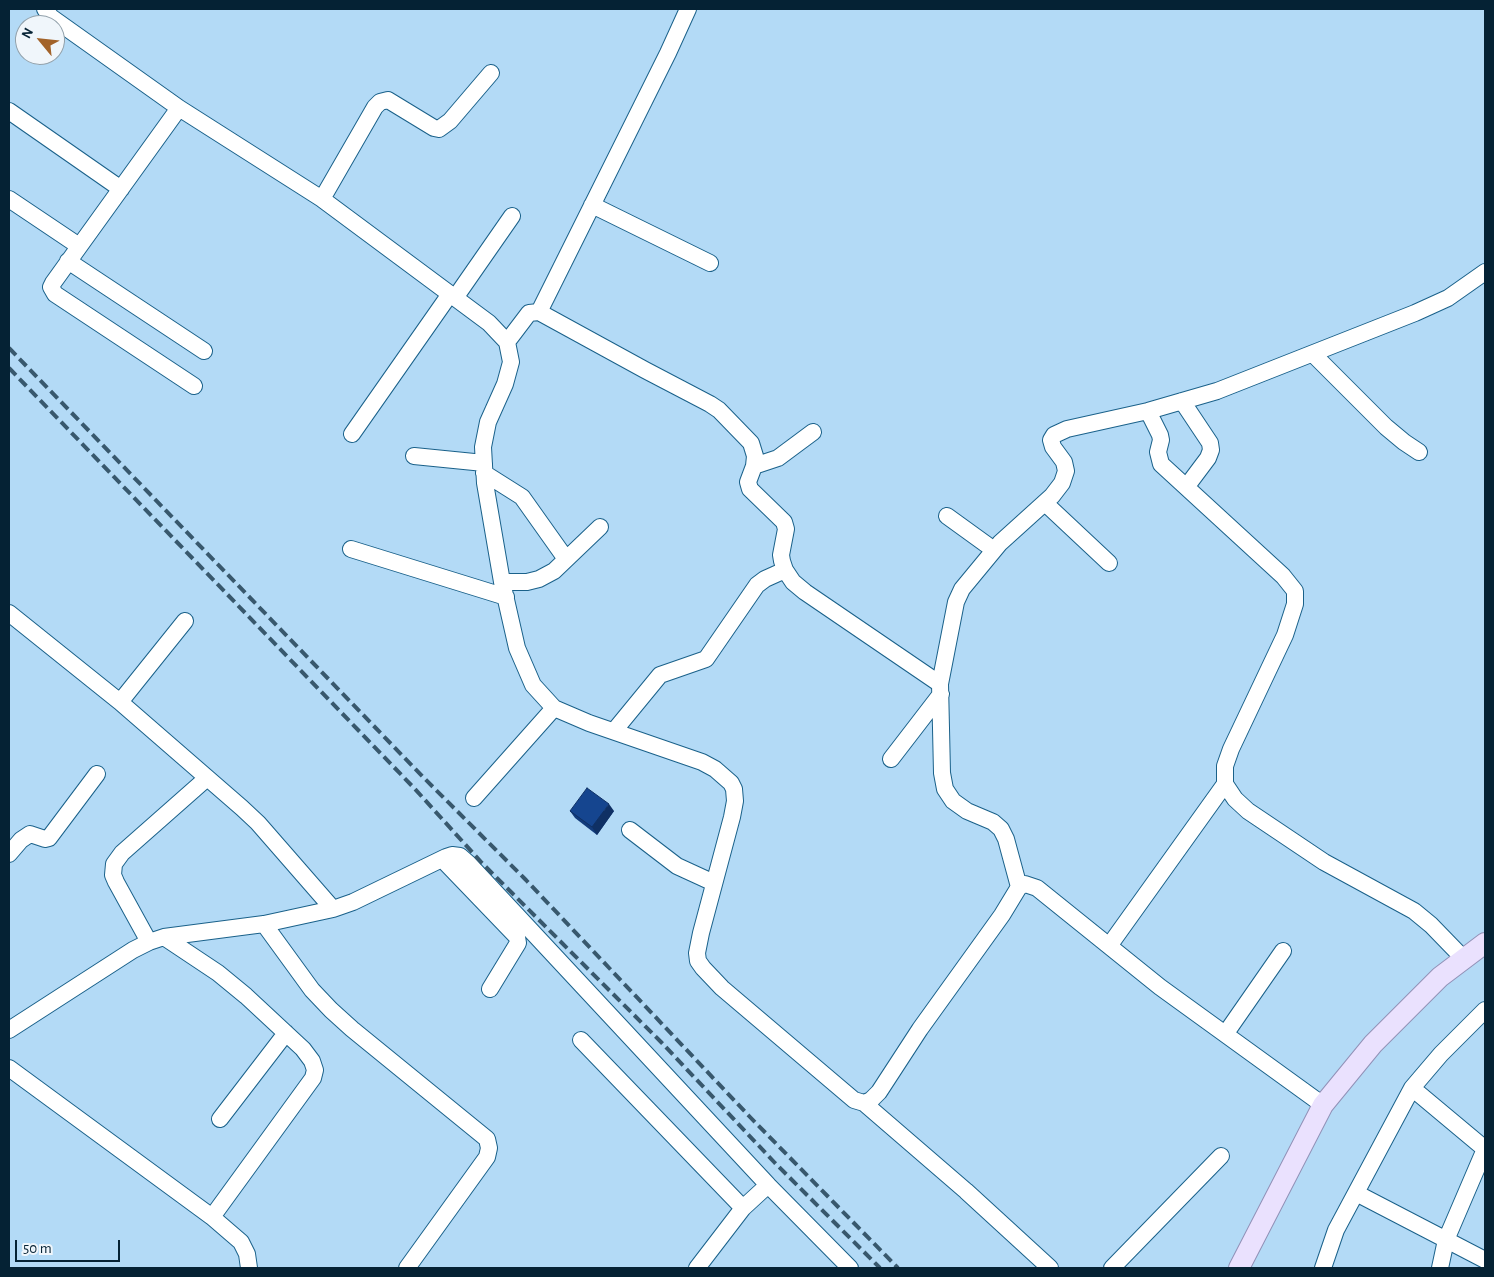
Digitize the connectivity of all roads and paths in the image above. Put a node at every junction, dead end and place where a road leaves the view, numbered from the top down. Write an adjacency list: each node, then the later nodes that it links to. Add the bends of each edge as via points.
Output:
1 (45, 9): 4 (street, via 51,17)
2 (688, 9): 9 (street)
3 (491, 73): 7 (street, via 440,129 388,100 380,102 374,107)
4 (179, 108): 6 (street); 7 (street)
5 (9, 111): 6 (street)
6 (121, 189): 11 (street)
7 (322, 198): 15 (street)
8 (9, 199): 11 (street)
9 (592, 205): 13 (street); 16 (street)
10 (512, 216): 15 (street)
11 (79, 246): 12 (street)
12 (68, 261): 18 (street); 20 (street, via 53,283 55,294)
13 (710, 263)
14 (1485, 272): 19 (street, via 1448,298)
15 (453, 296): 17 (street, via 489,323); 24 (street)
16 (539, 312): 17 (street, via 529,313); 27 (street, via 710,404 751,443 756,456)
17 (507, 342): 28 (street, via 511,362 488,422 483,448)
18 (204, 350)
19 (1313, 354): 21 (street); 25 (street, via 1386,428)
20 (194, 386)
21 (1182, 401): 22 (street); 29 (street, via 1210,443 1211,450)
22 (1148, 411): 29 (street, via 1160,435 1158,458 1161,464); 30 (street, via 1067,429 1054,435 1051,440 1053,447 1064,462 1066,471 1062,483)
23 (813, 432): 27 (street, via 778,458)
24 (352, 434)
25 (1419, 452)
26 (414, 456): 28 (street)
27 (754, 466): 37 (street, via 748,482 750,489 784,522 786,529 781,555)
28 (484, 468): 35 (street, via 522,497); 38 (street)
29 (1187, 486): 48 (street, via 1283,576 1294,591 1295,604 1285,635 1231,749 1225,766)
30 (1045, 503): 34 (street); 36 (street)
31 (946, 516): 34 (street)
32 (600, 527): 35 (street)
33 (351, 548): 38 (street)
34 (994, 550): 41 (street, via 962,589 956,602)
35 (566, 559): 38 (street, via 539,579)
36 (1109, 562)
37 (785, 570): 41 (street, via 805,592); 44 (street, via 757,585 706,659 660,675)
38 (504, 590): 43 (street, via 517,648 526,670 533,685)
39 (9, 613): 42 (street)
40 (185, 621): 42 (street)
41 (940, 689): 45 (street); 54 (street, via 945,789 953,801 1000,829 1006,839)
42 (120, 702): 47 (street)
43 (554, 708): 44 (street); 49 (street)
44 (614, 731): 53 (street, via 702,762 731,783 734,789 732,817)
45 (891, 759)
46 (97, 774): 51 (street, via 49,838 30,834 20,840)
47 (207, 778): 55 (street, via 258,823); 57 (street, via 122,853 114,864 116,882)
48 (1225, 784): 59 (street); 61 (street, via 1248,811 1316,857 1414,911)
49 (474, 798)
50 (630, 830): 53 (street, via 677,866)
51 (9, 854)
52 (447, 857): 55 (street); 62 (street, via 518,940); 75 (street, via 460,856 468,862)
53 (714, 883): 70 (street, via 697,953 698,961 722,988 854,1100)
54 (1019, 887): 59 (street, via 1025,884 1036,888); 70 (street, via 879,1092)
55 (333, 908): 56 (street)
56 (264, 924): 57 (street); 82 (street, via 312,990 331,1010 488,1139 487,1157)
57 (156, 940): 64 (street, via 133,950); 65 (street, via 233,984)
58 (1485, 942): 61 (main road)
59 (1109, 946): 66 (street)
60 (1283, 951): 66 (street)
61 (1464, 959): 71 (main road, via 1440,977 1373,1044)
62 (490, 989)
63 (1485, 1010): 69 (street)
64 (9, 1030)
65 (286, 1033): 72 (street); 78 (street, via 312,1061 313,1078)
66 (1226, 1033): 71 (street)
67 (581, 1040): 77 (street)
68 (9, 1068): 78 (street)
69 (1412, 1088): 73 (street); 76 (street)
70 (864, 1103): 85 (street)
71 (1323, 1105): 87 (main road)
72 (220, 1119)
73 (1485, 1149): 79 (street)
74 (1221, 1156): 86 (street)
75 (768, 1185): 77 (street); 84 (street)
76 (1356, 1193): 79 (street); 88 (street, via 1336,1230)
77 (742, 1208): 83 (street)
78 (212, 1217): 81 (street, via 240,1242 247,1254)
79 (1446, 1240): 80 (street); 89 (street)
80 (1485, 1260)
81 (249, 1268)
82 (407, 1268)
83 (697, 1268)
84 (850, 1268)
85 (1050, 1268)
86 (1112, 1268)
87 (1239, 1268)
88 (1323, 1268)
89 (1440, 1268)

